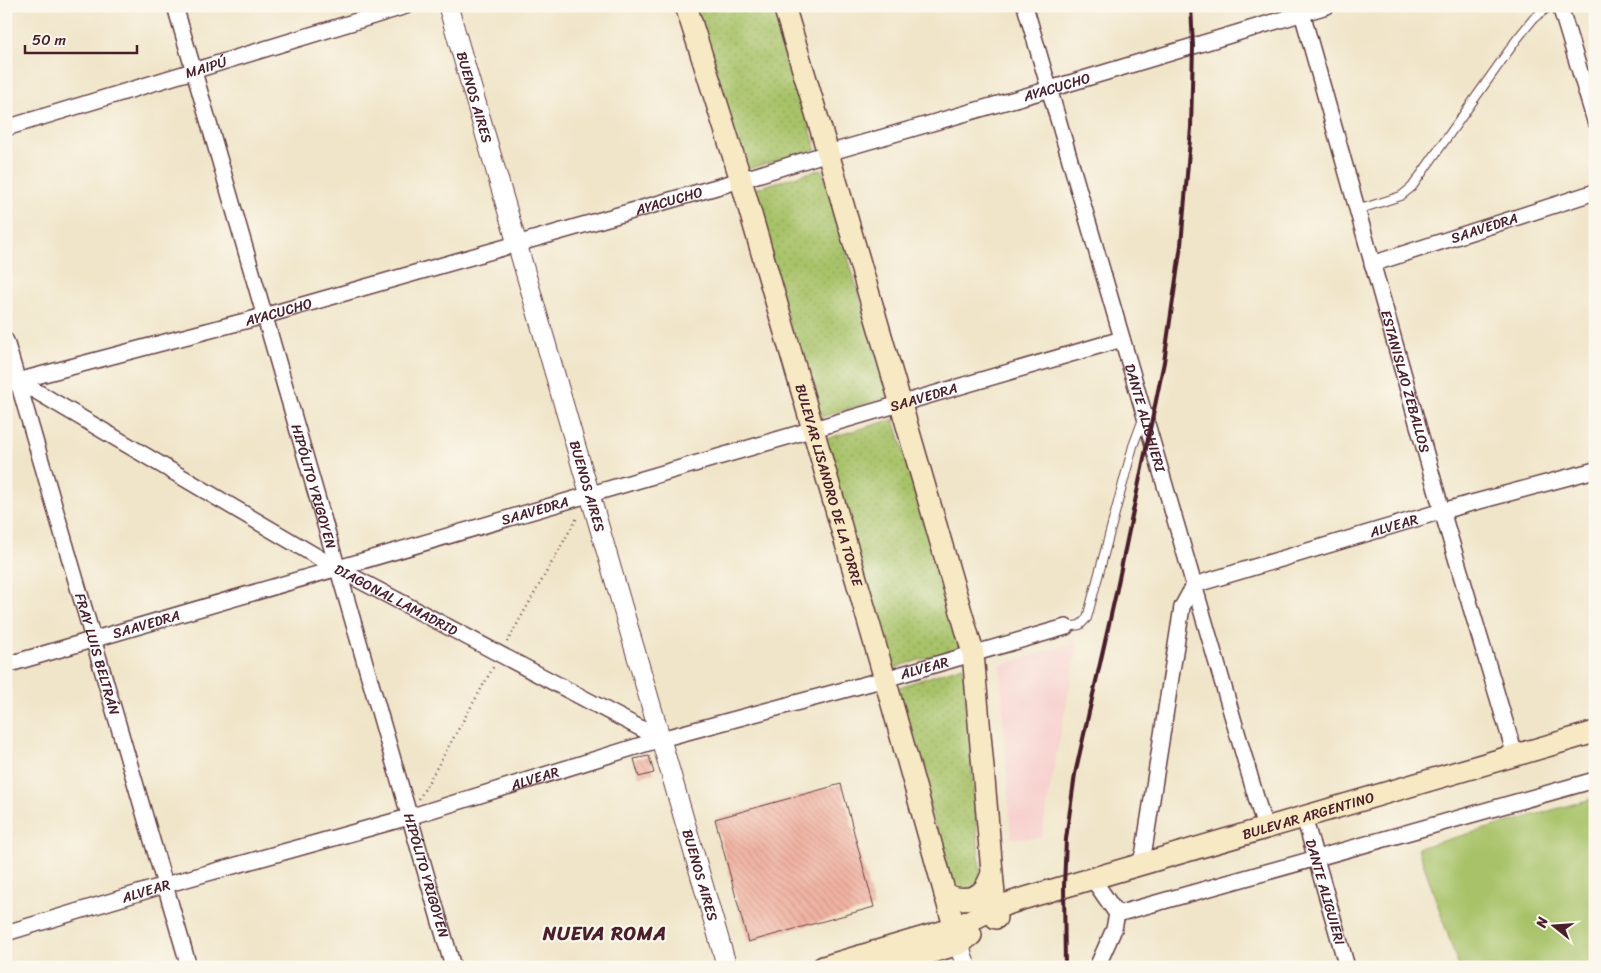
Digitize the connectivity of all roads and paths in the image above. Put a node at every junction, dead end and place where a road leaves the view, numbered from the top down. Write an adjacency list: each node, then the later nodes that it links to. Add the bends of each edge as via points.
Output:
1 (175, 6): 11 (street, HIPÓLITO YRIGOYEN)
2 (406, 6): 11 (street, MAIPÚ)
3 (448, 6): 19 (street, BUENOS AIRES)
4 (686, 6): 16 (main road, BULEVAR LISANDRO DE LA TORRE)
5 (784, 6): 15 (main road)
6 (1025, 6): 12 (street, DANTE ALIGHIERI)
7 (1327, 6): 10 (street, AYACUCHO)
8 (1550, 6): 18 (lane, via 1534,18 1517,39 1412,186 1401,196)
9 (1560, 6): 13 (street)
10 (1301, 10): 12 (street, AYACUCHO); 18 (street, ESTANISLAO ZEBALLOS)
11 (194, 71): 14 (street, MAIPÚ); 21 (street, HIPÓLITO YRIGOYEN)
12 (1050, 89): 15 (street, AYACUCHO); 23 (street, DANTE ALIGHIERI)
13 (1595, 121)
14 (6, 128)
15 (828, 152): 16 (street, AYACUCHO); 25 (main road)
16 (740, 180): 19 (street, AYACUCHO); 27 (main road, BULEVAR LISANDRO DE LA TORRE)
17 (1595, 192): 20 (street, SAAVEDRA)
18 (1357, 210): 20 (street, ESTANISLAO ZEBALLOS)
19 (517, 243): 21 (street, AYACUCHO); 29 (street, BUENOS AIRES)
20 (1372, 264): 30 (street, ESTANISLAO ZEBALLOS)
21 (264, 316): 24 (street, AYACUCHO); 31 (street, HIPÓLITO YRIGOYEN)
22 (6, 340): 24 (street, FRAY LUIS BELTRÁN)
23 (1122, 340): 25 (street, SAAVEDRA); 26 (street, DANTE ALIGHIERI)
24 (10, 379): 31 (street, DIAGONAL LAMADRID); 34 (street, FRAY LUIS BELTRÁN)
25 (900, 404): 27 (street, SAAVEDRA); 35 (main road)
26 (1144, 415): 32 (street, DANTE ALIGHIERI); 33 (lane, via 1087,618 1080,625)
27 (812, 430): 29 (street, SAAVEDRA); 37 (main road, BULEVAR LISANDRO DE LA TORRE)
28 (1595, 470): 30 (street, ALVEAR)
29 (590, 495): 31 (street, SAAVEDRA); 39 (street, BUENOS AIRES)
30 (1442, 511): 32 (street, ALVEAR); 40 (street, ESTANISLAO ZEBALLOS)
31 (338, 568): 34 (street, SAAVEDRA); 39 (street, DIAGONAL LAMADRID); 42 (street, HIPÓLITO YRIGOYEN)
32 (1194, 585): 44 (street, DANTE ALIGHIERI); 46 (street, via 1182,608)
33 (1066, 627): 35 (street, ALVEAR)
34 (93, 640): 36 (street, SAAVEDRA); 49 (street, FRAY LUIS BELTRÁN)
35 (973, 653): 37 (street, ALVEAR); 47 (main road)
36 (6, 665)
37 (885, 679): 39 (street, ALVEAR); 50 (main road, BULEVAR LISANDRO DE LA TORRE)
38 (1595, 732): 40 (main road, BULEVAR ARGENTINO)
39 (661, 739): 42 (street, ALVEAR); 58 (street, BUENOS AIRES)
40 (1515, 755): 43 (main road, BULEVAR ARGENTINO)
41 (1595, 780): 45 (street)
42 (409, 817): 49 (street, ALVEAR); 57 (street, HIPÓLITO YRIGOYEN)
43 (1304, 817): 44 (main road, BULEVAR ARGENTINO); 45 (street, DANTE ALIGUIERI)
44 (1265, 828): 46 (main road, BULEVAR ARGENTINO)
45 (1315, 858): 52 (street); 62 (street, DANTE ALIGUIERI)
46 (1140, 865): 48 (main road, BULEVAR ARGENTINO)
47 (992, 874): 50 (main road, via 985,889 970,898 957,899); 51 (main road)
48 (1092, 878): 51 (main road, BULEVAR ARGENTINO, via 1022,899); 52 (street)
49 (165, 885): 53 (street, ALVEAR); 56 (street, FRAY LUIS BELTRÁN)
50 (945, 895): 54 (main road, BULEVAR LISANDRO DE LA TORRE)
51 (995, 913): 54 (main road, BULEVAR ARGENTINO)
52 (1117, 914): 61 (street)
53 (6, 933)
54 (957, 936): 55 (main road, BULEVAR ARGENTINO); 59 (main road, BULEVAR ARGENTINO); 60 (street, BULEVAR LISANDRO DE LA TORRE)
55 (887, 966)
56 (189, 967)
57 (452, 967)
58 (727, 967)
59 (823, 967)
60 (966, 967)
61 (1097, 967)
62 (1347, 967)

